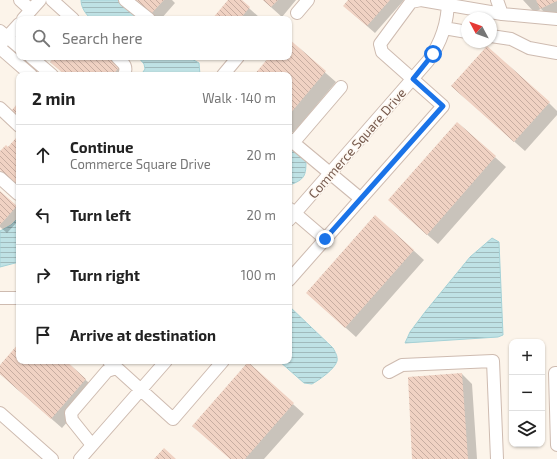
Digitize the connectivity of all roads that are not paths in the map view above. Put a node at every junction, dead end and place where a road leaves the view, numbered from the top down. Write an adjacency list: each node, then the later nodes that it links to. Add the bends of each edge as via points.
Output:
1 (20, 0): 9 (street)
2 (40, 0): 9 (street)
3 (52, 0): 11 (street)
4 (125, 0): 12 (street)
5 (308, 0): 8 (street)
6 (497, 0): 10 (street)
7 (448, 2): 10 (street); 15 (street, Commerce Square Drive); 30 (street, via 411,2 380,44 382,52)
8 (297, 13)
9 (27, 14)
10 (502, 14): 13 (street)
11 (71, 16)
12 (145, 16)
13 (557, 19)
14 (16, 27): 18 (street)
15 (444, 28): 16 (street); 30 (street, Commerce Square Drive, via 433,54)
16 (461, 31)
17 (497, 37): 20 (street)
18 (2, 40): 19 (street); 21 (street)
19 (16, 46)
20 (557, 54)
21 (16, 56)
22 (19, 60): 26 (street)
23 (34, 60): 27 (street)
24 (120, 60): 28 (street, via 125,64)
25 (236, 60): 29 (street)
26 (29, 72)
27 (48, 72)
28 (125, 72)
29 (226, 72)
30 (413, 79): 36 (street, Commerce Square Drive); 39 (street, via 443,106)
31 (341, 87): 34 (street)
32 (0, 108): 33 (street)
33 (16, 123)
34 (292, 140)
35 (292, 142): 36 (street)
36 (330, 173): 39 (street); 40 (street, Commerce Square Drive)
37 (0, 178): 38 (street)
38 (16, 192)
39 (361, 199): 42 (street)
40 (292, 213)
41 (292, 215): 42 (street)
42 (325, 239): 43 (street)
43 (292, 277)
44 (0, 298): 45 (street)
45 (16, 298)
46 (112, 364): 51 (street); 53 (street, via 71,412 72,420)
47 (163, 364): 51 (street)
48 (220, 364): 51 (street, via 173,419)
49 (556, 370): 54 (street)
50 (389, 372): 57 (street, via 402,365 493,361)
51 (141, 389): 53 (street)
52 (0, 413): 55 (street)
53 (92, 445): 56 (street)
54 (557, 445)
55 (52, 459)
56 (80, 459)
57 (497, 459)

